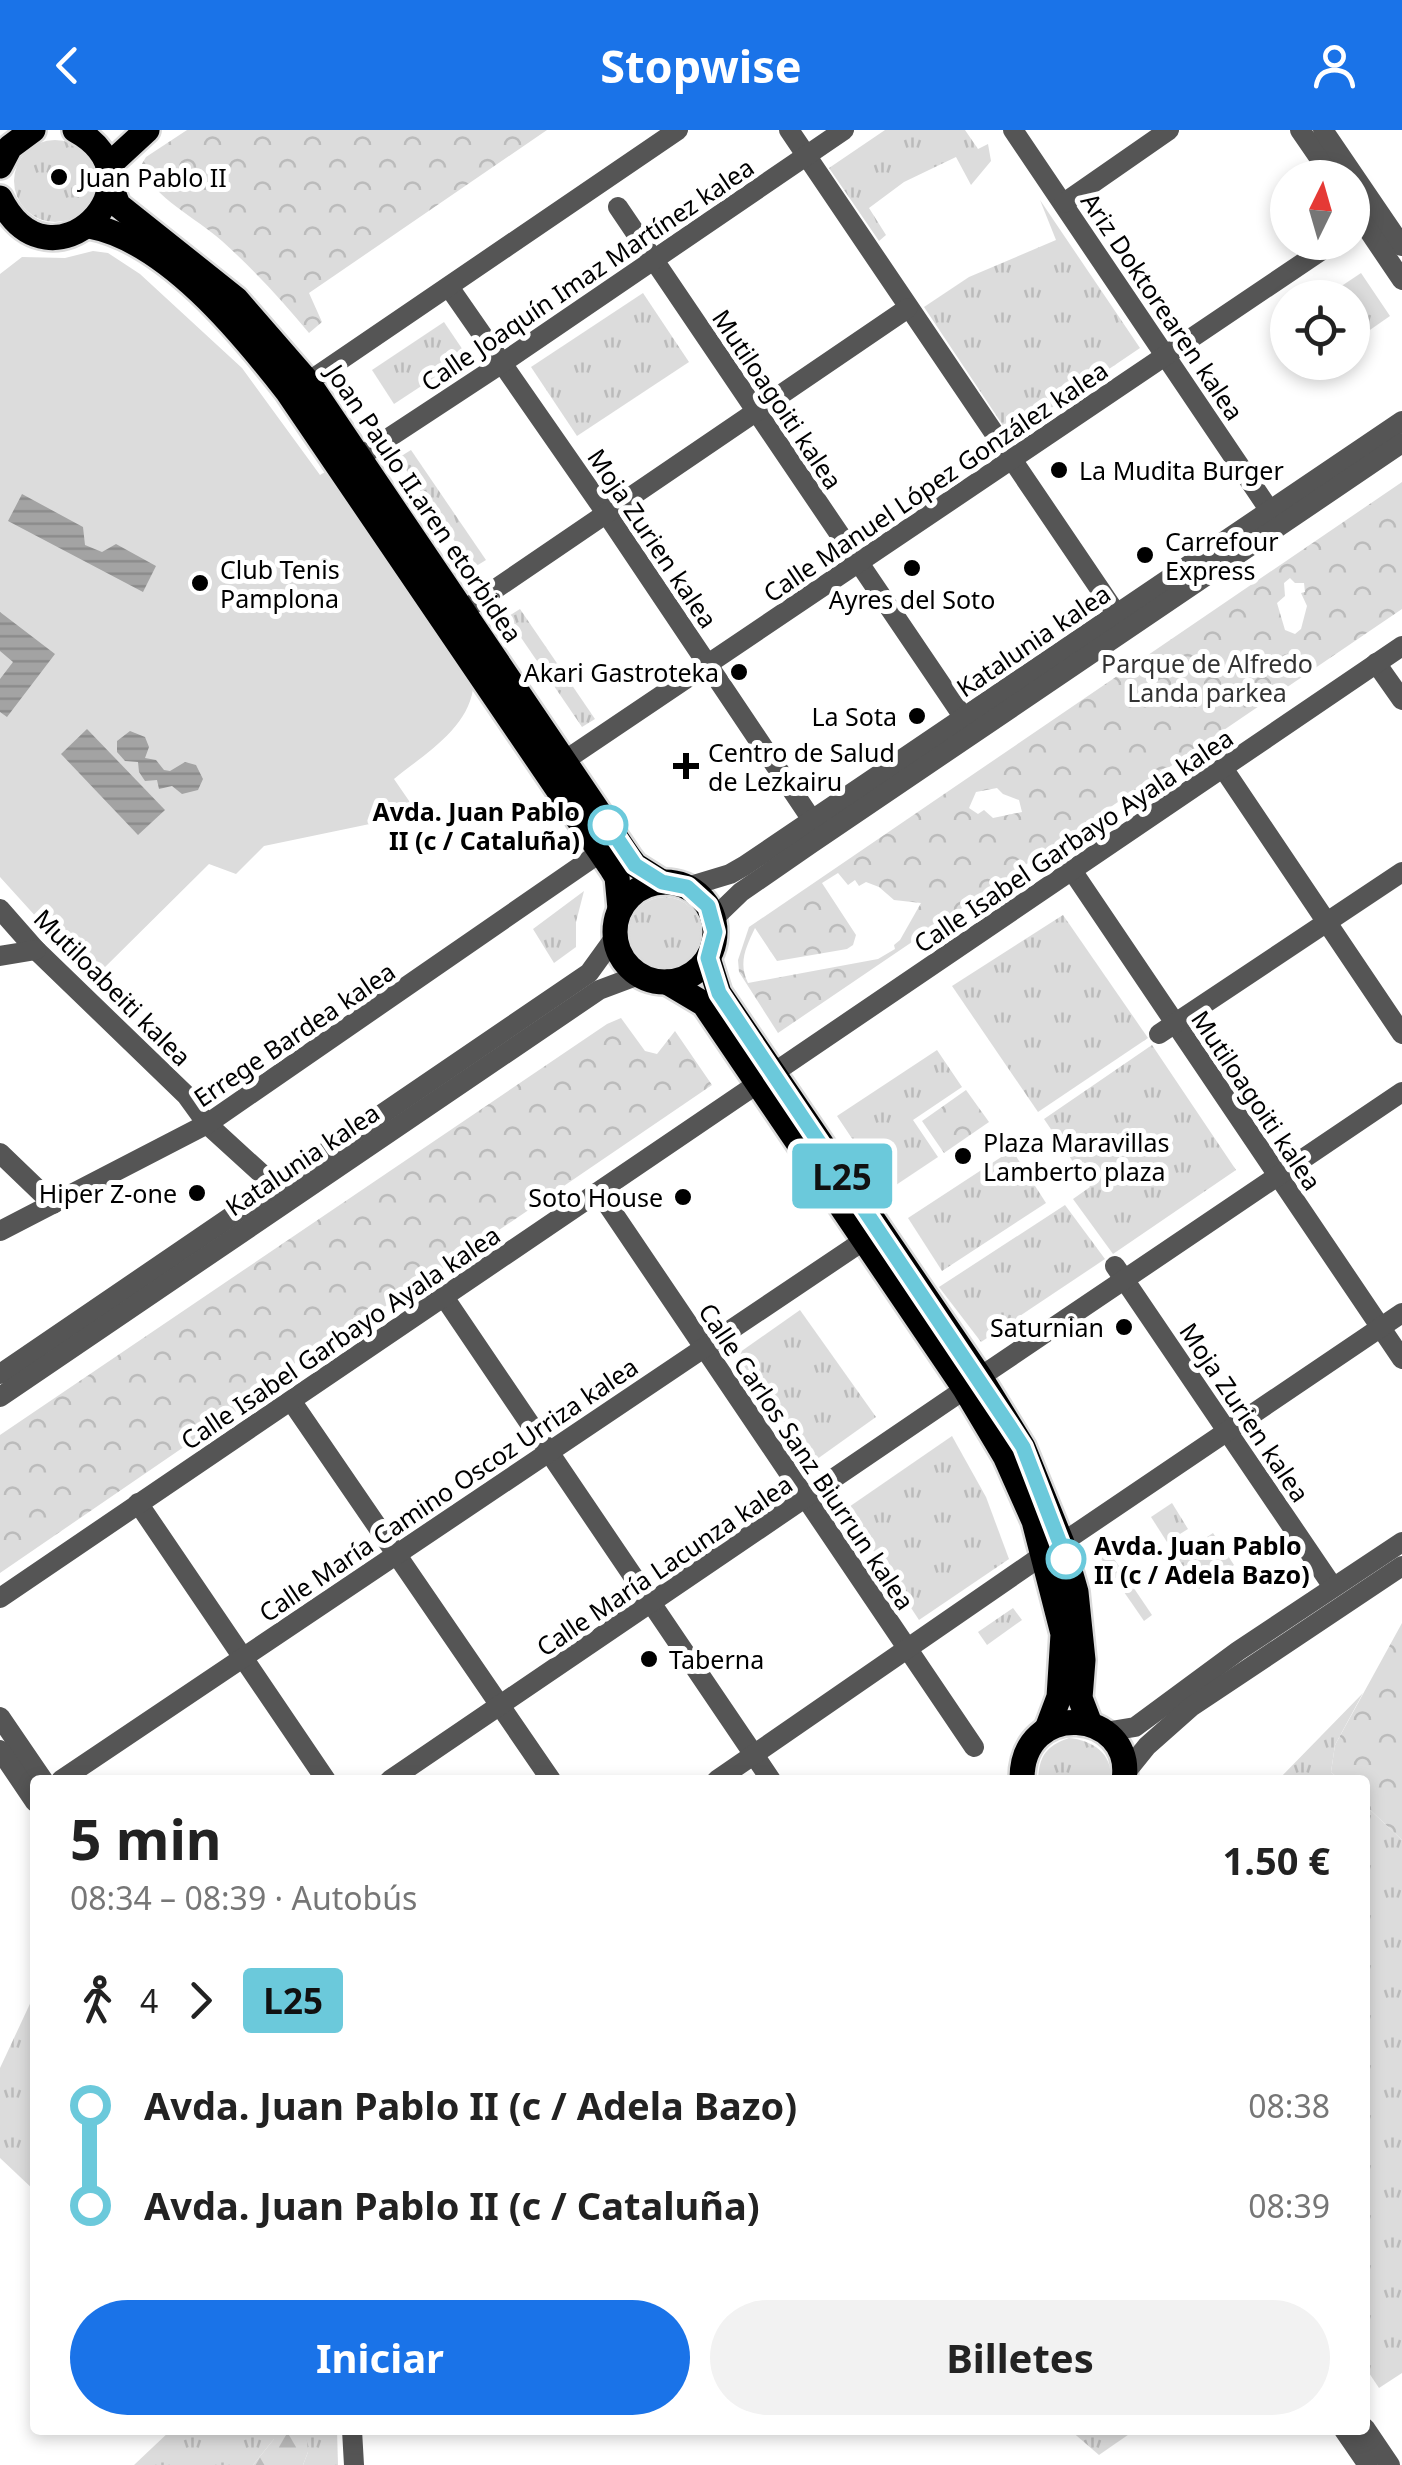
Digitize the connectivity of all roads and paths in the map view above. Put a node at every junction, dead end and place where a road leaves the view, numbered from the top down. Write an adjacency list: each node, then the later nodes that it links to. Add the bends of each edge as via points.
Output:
1 (33, 130): 11 (main road)
2 (75, 130): 14 (main road, Joan Paulo II.aren etorbidea, via 100,150)
3 (148, 130): 14 (main road)
4 (678, 130): 25 (street)
5 (789, 130): 12 (street)
6 (844, 130): 12 (street, Calle Joaquín Imaz Martínez kalea)
7 (1013, 130): 16 (street, Ariz Doktorearen kalea)
8 (1169, 130): 16 (street)
9 (1300, 130): 13 (street)
10 (1323, 130): 21 (street)
11 (3, 152)
12 (806, 156): 22 (street, Calle Joaquín Imaz Martínez kalea); 26 (street)
13 (1321, 160)
14 (109, 175): 18 (main road, via 104,208); 29 (main road, Joan Paulo II.aren etorbidea, via 118,205 236,300)
15 (0, 198): 19 (main road)
16 (1064, 202): 27 (street, Ariz Doktorearen kalea)
17 (618, 207): 22 (street, Mutiloagoiti kalea)
18 (89, 226): 19 (main road, via 63,237); 48 (main road, Joan Paulo II.aren etorbidea, via 126,236 181,277 251,345)
19 (11, 234)
20 (1370, 238): 24 (street)
21 (1402, 246)
22 (652, 258): 28 (street, Calle Joaquín Imaz Martínez kalea); 30 (street, Mutiloagoiti kalea)
23 (1307, 260): 27 (street, Calle Manuel López González kalea)
24 (1402, 280)
25 (450, 287): 28 (street, Moja Zurien kalea); 29 (street)
26 (908, 308): 30 (street); 34 (street)
27 (1166, 356): 34 (street, Calle Manuel López González kalea); 35 (street, Ariz Doktorearen kalea)
28 (500, 364): 33 (street, Calle Joaquín Imaz Martínez kalea); 36 (street, Moja Zurien kalea)
29 (308, 382): 33 (main road, Joan Paulo II.aren etorbidea)
30 (757, 413): 36 (street); 37 (street, Mutiloagoiti kalea)
31 (1402, 421): 35 (street, Katalunia kalea)
32 (1402, 443): 54 (street, Katalunia kalea, via 746,889)
33 (358, 458): 38 (main road, Joan Paulo II.aren etorbidea)
34 (1010, 460): 37 (street, Calle Manuel López González kalea); 39 (street)
35 (1270, 510): 39 (street, Katalunia kalea)
36 (606, 513): 38 (street); 42 (street, Moja Zurien kalea)
37 (859, 562): 42 (street, Calle Manuel López González kalea); 44 (street, Mutiloagoiti kalea)
38 (463, 611): 45 (main road, Joan Paulo II.aren etorbidea)
39 (1116, 614): 44 (street, Katalunia kalea)
40 (1402, 646): 41 (street, Calle Isabel Garbayo Ayala kalea)
41 (1376, 663): 43 (street); 46 (street, Calle Isabel Garbayo Ayala kalea)
42 (708, 664): 45 (street, Calle Manuel López González kalea); 47 (street, Moja Zurien kalea)
43 (1402, 700)
44 (964, 718): 47 (street, Katalunia kalea)
45 (564, 761): 51 (main road, Joan Paulo II.aren etorbidea, via 635,865)
46 (1223, 768): 49 (street, Calle Isabel Garbayo Ayala kalea); 55 (street)
47 (812, 820): 51 (street, Katalunia kalea, via 730,874)
48 (600, 852): 53 (main road, Joan Paulo II.aren etorbidea, via 617,878); 66 (street, Errege Bardea kalea)
49 (1071, 869): 62 (street, Mutiloagoiti kalea); 64 (street, Calle Isabel Garbayo Ayala kalea)
50 (1402, 872): 55 (street)
51 (674, 884): 53 (main road, via 638,891); 54 (main road, via 699,895)
52 (0, 908): 57 (street, Mutiloabeiti kalea)
53 (620, 909): 56 (main road)
54 (713, 919): 59 (main road)
55 (1328, 923): 62 (street); 63 (street)
56 (615, 938): 60 (main road); 69 (street, Katalunia kalea, via 589,973)
57 (36, 950): 58 (street); 66 (street, Mutiloabeiti kalea, via 186,1095)
58 (0, 956)
59 (708, 958): 61 (main road, via 683,979); 64 (main road)
60 (639, 974): 61 (main road); 82 (street, Katalunia kalea, via 599,990)
61 (667, 982): 64 (main road, via 704,1004)
62 (1166, 1029): 68 (street, Mutiloagoiti kalea)
63 (1402, 1034)
64 (765, 1079): 70 (street, Calle Isabel Garbayo Ayala kalea); 73 (main road); 81 (main road)
65 (1402, 1092): 68 (street, Calle María Lacunza kalea)
66 (207, 1124): 69 (street, Mutiloabeiti kalea); 71 (street, Errege Bardea kalea)
67 (0, 1153): 71 (street)
68 (1278, 1175): 74 (street, Calle María Lacunza kalea); 77 (street, Mutiloagoiti kalea)
69 (274, 1186): 80 (street, Katalunia kalea)
70 (599, 1192): 75 (street, Calle Isabel Garbayo Ayala kalea); 78 (street, Calle Carlos Sanz Biurrun kalea)
71 (53, 1204): 72 (street, Errege Bardea kalea)
72 (0, 1231)
73 (863, 1241): 78 (street, Calle María Camino Oscoz Urriza kalea); 81 (main road)
74 (1120, 1272): 81 (street, Calle María Lacunza kalea); 84 (street, Moja Zurien kalea)
75 (444, 1297): 83 (street, Calle Isabel Garbayo Ayala kalea); 85 (street)
76 (1402, 1313): 77 (street)
77 (1381, 1327): 79 (street, Mutiloagoiti kalea); 84 (street)
78 (704, 1348): 85 (street, Calle María Camino Oscoz Urriza kalea); 86 (street, Calle Carlos Sanz Biurrun kalea)
79 (1402, 1358)
80 (0, 1374)
81 (972, 1383): 86 (street, Calle María Lacunza kalea); 89 (main road, via 1023,1447)
82 (0, 1397)
83 (292, 1402): 87 (street, Calle Isabel Garbayo Ayala kalea); 90 (street)
84 (1228, 1431): 89 (street); 92 (street, Moja Zurien kalea)
85 (551, 1452): 90 (street, Calle María Camino Oscoz Urriza kalea); 94 (street)
86 (806, 1498): 94 (street, Calle María Lacunza kalea); 95 (street, Calle Carlos Sanz Biurrun kalea)
87 (138, 1503): 93 (street, Calle Isabel Garbayo Ayala kalea); 96 (street)
88 (1402, 1542): 92 (street)
89 (1052, 1549): 95 (street); 99 (main road, via 1076,1592 1080,1698); 100 (main road, via 1064,1656)
90 (397, 1556): 96 (street, Calle María Camino Oscoz Urriza kalea); 97 (street)
91 (1402, 1566): 113 (street, via 1191,1707)
92 (1333, 1588): 99 (street, via 1135,1727)
93 (0, 1598)
94 (652, 1604): 97 (street, Calle María Lacunza kalea); 103 (street)
95 (907, 1649): 101 (street, Calle Carlos Sanz Biurrun kalea); 103 (street)
96 (242, 1656): 105 (street, Calle María Camino Oscoz Urriza kalea); 106 (street)
97 (500, 1706): 107 (street, Calle María Lacunza kalea); 108 (street)
98 (0, 1717): 104 (street)
99 (1098, 1728): 100 (main road, via 1060,1723); 112 (main road, via 1123,1757)
100 (1046, 1729): 111 (main road, via 1034,1739)
101 (974, 1746)
102 (0, 1750): 114 (street)
103 (754, 1755): 109 (street); 110 (street)
104 (40, 1775)
105 (69, 1775)
106 (323, 1775)
107 (397, 1775)
108 (548, 1775)
109 (724, 1775)
110 (768, 1775)
111 (1019, 1775)
112 (1125, 1775)
113 (1126, 1775)
114 (30, 1795)
115 (352, 2435): 118 (street)
116 (1347, 2435): 119 (street)
117 (1370, 2435): 120 (street)
118 (354, 2465)
119 (1368, 2465)
120 (1390, 2465)

